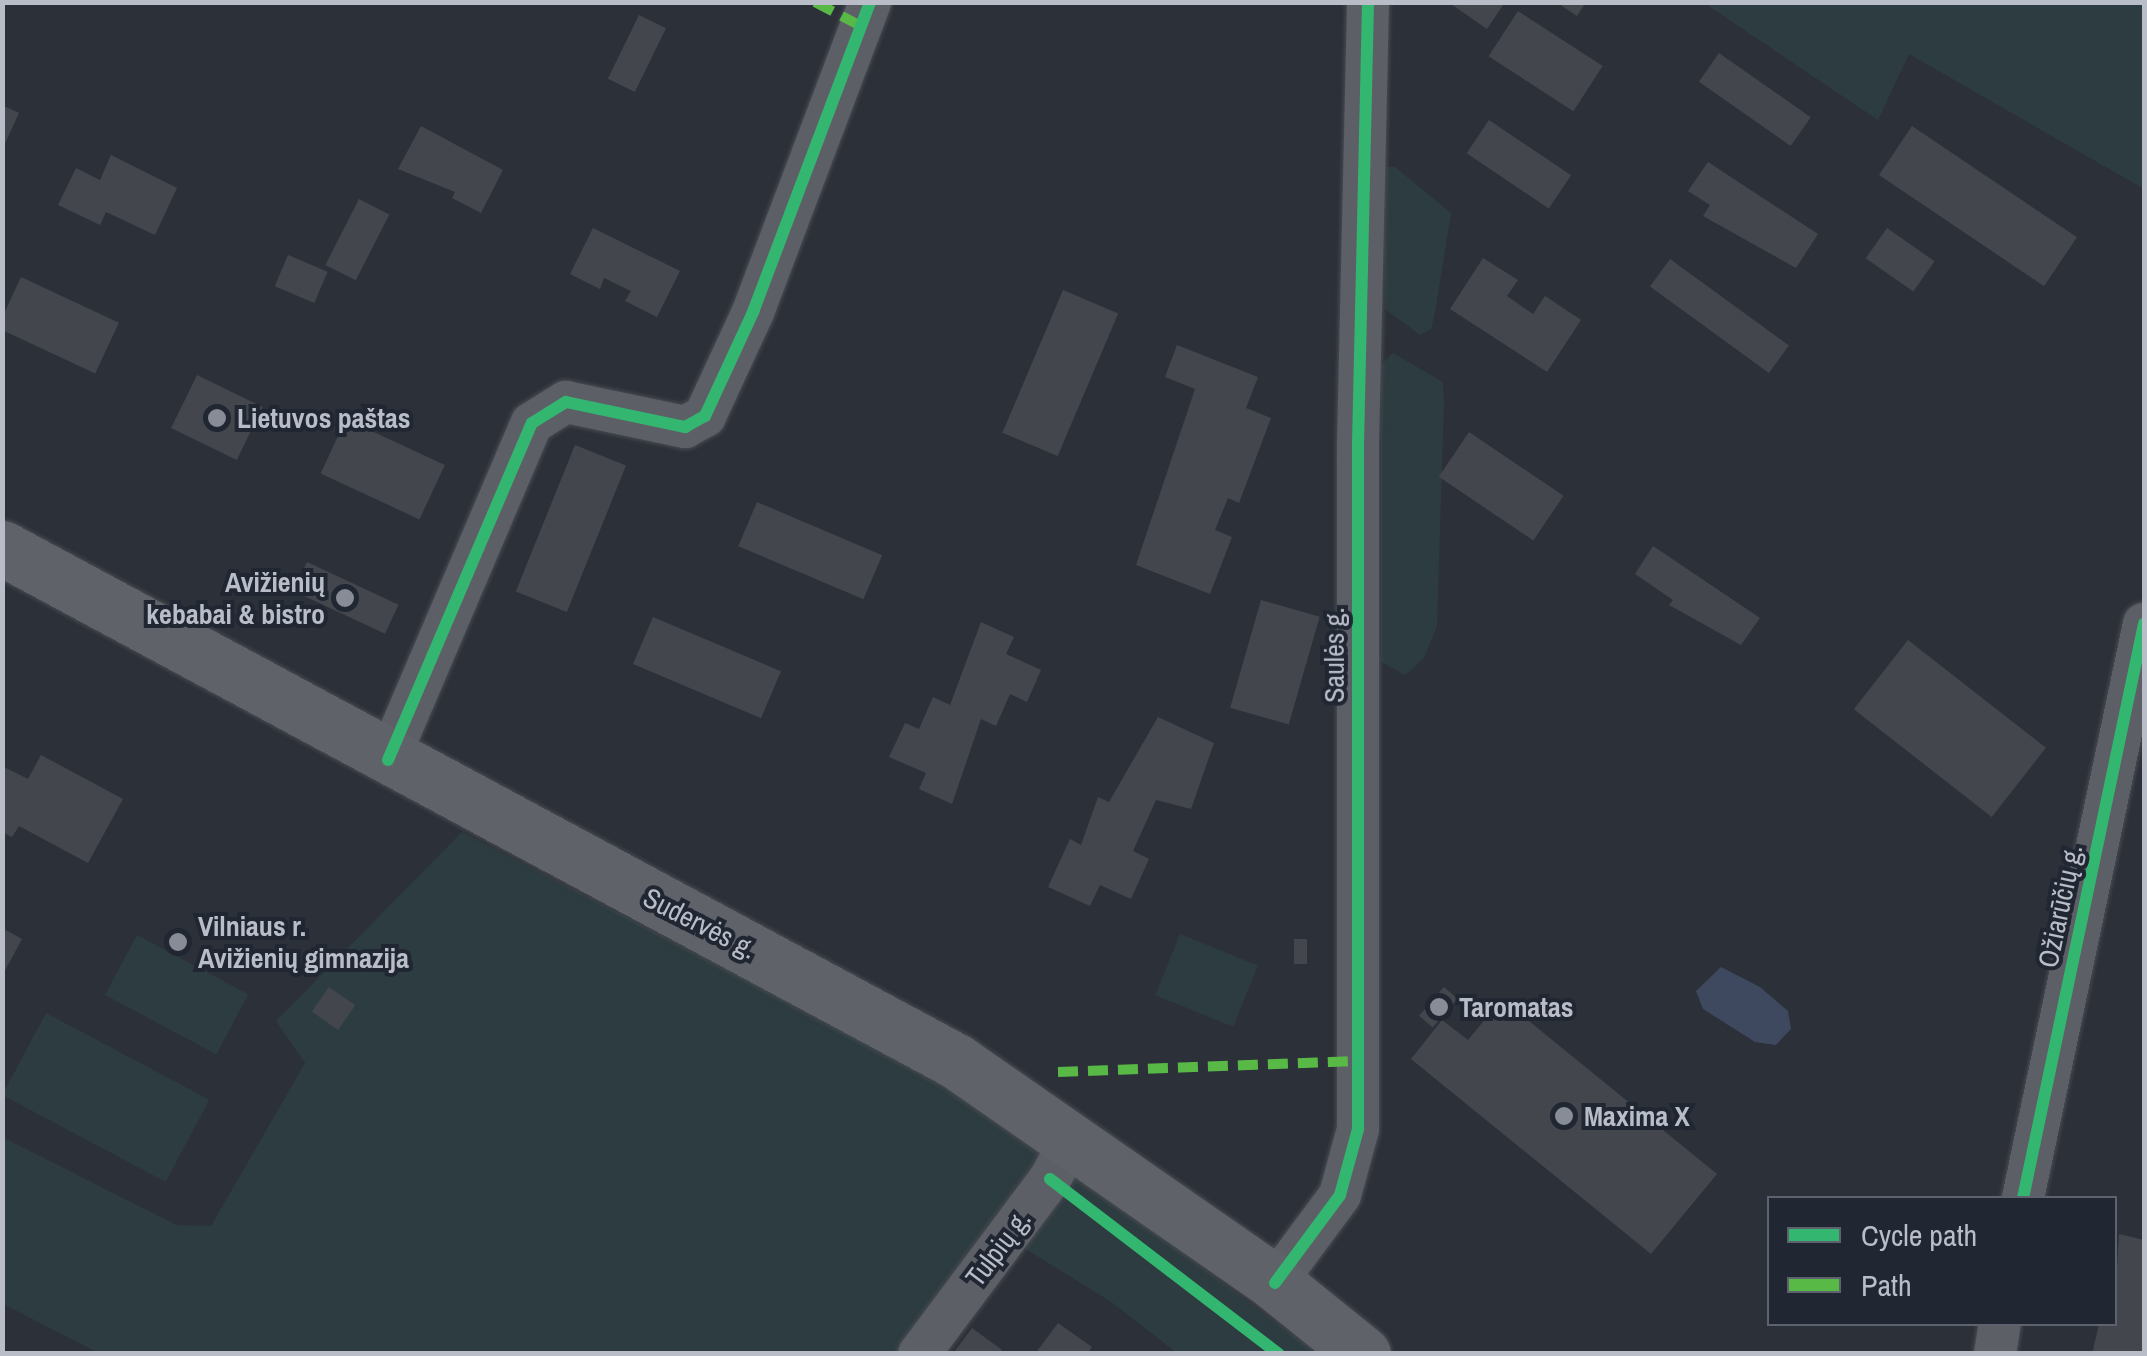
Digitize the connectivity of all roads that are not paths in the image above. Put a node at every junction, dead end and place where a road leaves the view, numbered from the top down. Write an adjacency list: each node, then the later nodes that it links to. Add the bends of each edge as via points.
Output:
1 (1368, 2): 8 (street, Saulės g., via 1358,444 1358,1129 1340,1195)
2 (866, 14): 5 (street, via 753,312 704,416 685,427 566,402 532,423)
3 (2, 548): 5 (main road, Sudervės g.)
4 (2144, 624): 7 (street, Ožiarūčių g.)
5 (388, 760): 6 (main road, Sudervės g., via 922,1042)
6 (1072, 1138): 8 (main road, Sudervės g.); 10 (street, Tulpių g., via 1050,1179)
7 (2023, 1196)
8 (1275, 1283): 11 (main road, Sudervės g.)
9 (2000, 1326): 12 (street)
10 (919, 1354)
11 (1363, 1354)
12 (1995, 1354)

